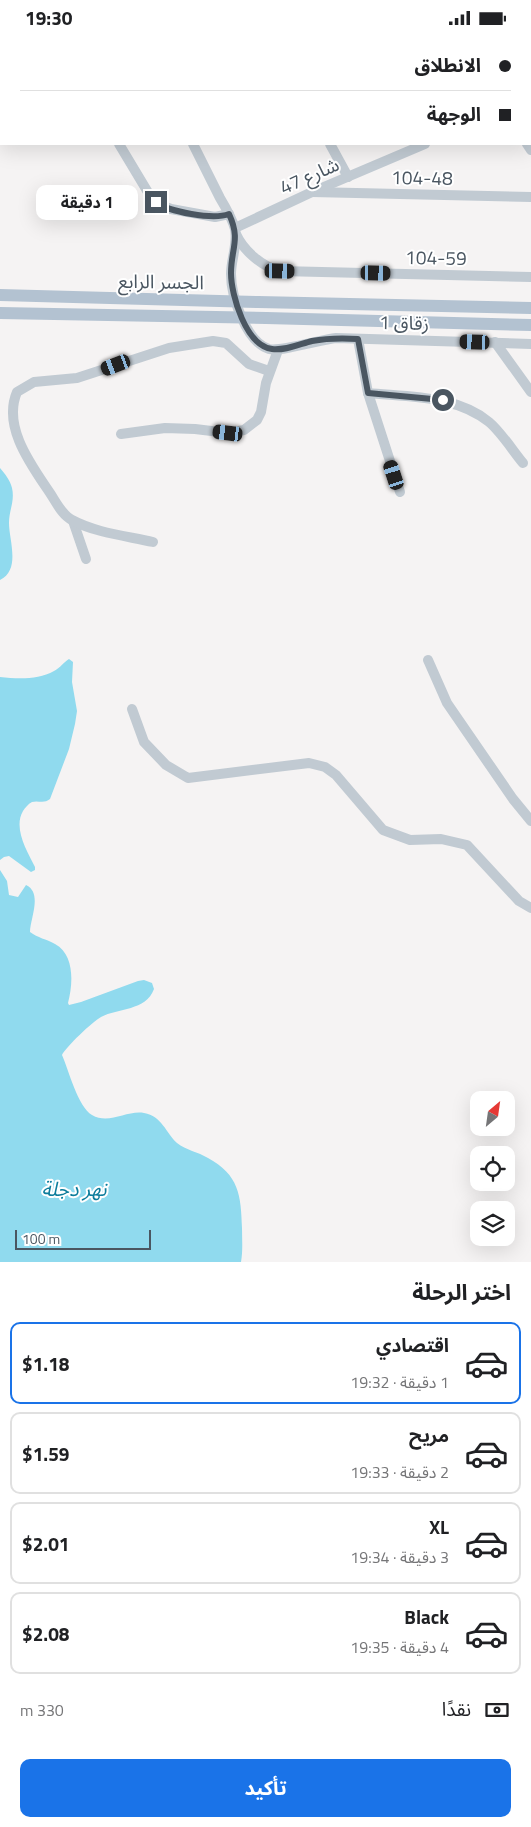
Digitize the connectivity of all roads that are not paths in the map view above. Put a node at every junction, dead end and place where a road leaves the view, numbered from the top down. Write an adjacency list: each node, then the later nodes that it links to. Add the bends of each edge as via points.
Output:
1 (120, 145): 9 (street, via 149,194 161,205 215,217)
2 (194, 145): 9 (street)
3 (331, 145): 6 (street)
4 (420, 145): 5 (street, شارع 47)
5 (405, 148): 6 (street, شارع 47)
6 (348, 177): 7 (street, شارع 47)
7 (312, 192): 8 (street, 104-48); 10 (street, شارع 47)
8 (531, 197)
9 (229, 214): 10 (street)
10 (235, 231): 11 (street, 104-59, via 242,245 260,262 280,271); 19 (street, via 231,273 242,318 254,339 262,346)
11 (531, 277)
12 (0, 295): 13 (main road, الجسر الرابع, bridge)
13 (531, 308)
14 (0, 313): 15 (main road, الجسر الرابع, bridge)
15 (531, 325)
16 (358, 339): 17 (street, زقاق 1); 19 (street, زقاق 1, via 325,339); 22 (street)
17 (495, 342): 18 (street, زقاق 1); 21 (street)
18 (531, 344)
19 (278, 350): 20 (street)
20 (269, 371): 23 (street, via 261,412 244,430 228,433 165,428); 26 (street, via 249,364 226,343 213,341 169,348 88,375 65,380 41,380 22,388 14,398 16,436 29,462 66,517)
21 (531, 392)
22 (368, 393): 24 (street, via 443,400 469,409 490,422); 25 (street)
23 (121, 434)
24 (524, 463)
25 (400, 492)
26 (73, 521): 27 (street); 28 (street)
27 (153, 542)
28 (86, 559)
29 (428, 660): 31 (street, via 447,703)
30 (132, 709): 32 (street, via 144,742 166,765 188,778 309,763 325,767 336,775 384,830 410,840 441,839 467,845 519,901)
31 (531, 821)
32 (531, 908)

